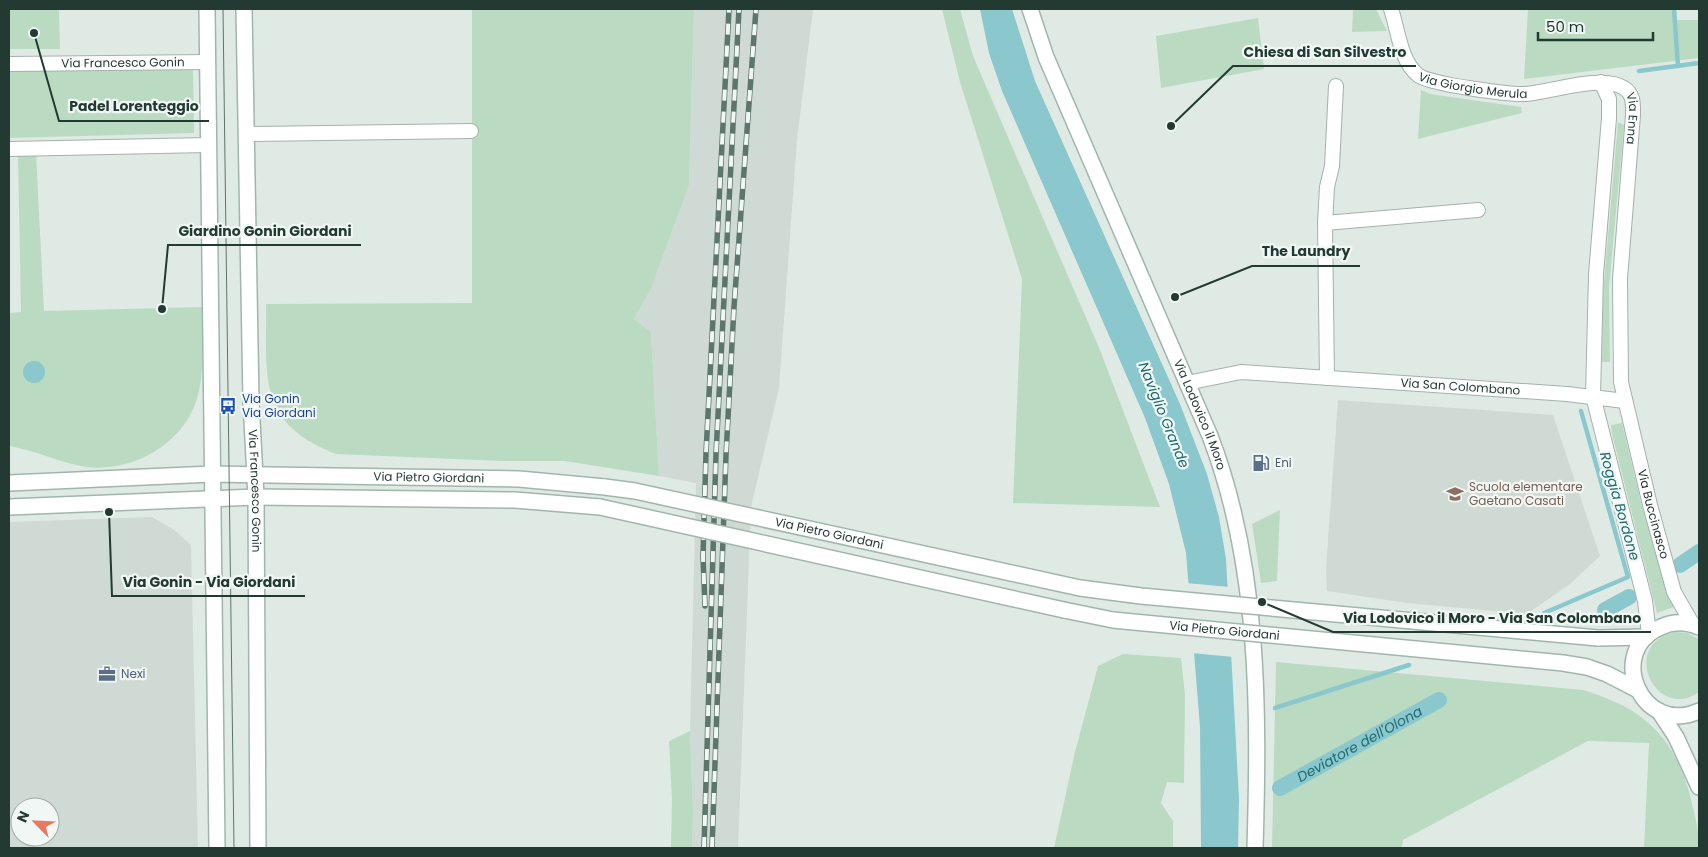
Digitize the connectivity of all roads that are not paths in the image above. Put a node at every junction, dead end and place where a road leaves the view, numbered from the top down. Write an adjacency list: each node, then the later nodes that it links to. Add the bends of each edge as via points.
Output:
1 (206, 9): 5 (main road)
2 (244, 9): 10 (main road, Via Francesco Gonin)
3 (1030, 9): 16 (main road, Via Lodovico il Moro, via 1046,57)
4 (1391, 9): 7 (street, Via Giorgio Merula, via 1412,69 1434,82 1524,94)
5 (207, 62): 6 (street, Via Francesco Gonin); 11 (main road)
6 (9, 64)
7 (1601, 82): 17 (street, Via Enna, via 1609,99 1609,118 1596,274); 18 (street, Via Enna, via 1625,88 1632,97 1620,279 1621,382)
8 (1336, 86): 14 (street)
9 (471, 131): 10 (street)
10 (246, 134): 20 (main road, Via Francesco Gonin, via 251,400)
11 (208, 145): 12 (street); 19 (main road)
12 (9, 149)
13 (1478, 210): 14 (street)
14 (1325, 223): 15 (street)
15 (1327, 378): 16 (street, Via San Colombano, via 1241,372); 17 (street, Via San Colombano)
16 (1187, 383): 33 (main road, Via Lodovico il Moro, via 1222,467 1247,588 1254,674)
17 (1593, 396): 18 (street); 26 (street, via 1645,601)
18 (1625, 400): 25 (street, Via Buccinasco, via 1674,592)
19 (212, 474): 20 (main road, Via Pietro Giordani); 21 (main road, Via Pietro Giordani); 23 (main road)
20 (256, 475): 22 (main road, Via Francesco Gonin); 26 (main road, Via Pietro Giordani, bridge, via 519,479 604,486 1080,588 1598,638)
21 (9, 483)
22 (256, 497): 23 (main road, Via Pietro Giordani); 27 (main road, Via Pietro Giordani, bridge, via 515,500 600,507 1112,620 1588,667); 32 (main road, Via Francesco Gonin)
23 (213, 498): 24 (main road, Via Pietro Giordani); 31 (main road)
24 (9, 507)
25 (1696, 626): 26 (main road, Via Pietro Giordani, via 1670,624)
26 (1647, 636): 27 (main road, via 1636,652 1633,664)
27 (1638, 690): 28 (main road, Via Pietro Giordani, via 1645,701)
28 (1659, 711): 29 (main road, via 1679,716); 30 (main road, via 1676,737)
29 (1699, 711)
30 (1699, 787)
31 (217, 848)
32 (258, 848)
33 (1255, 848)

